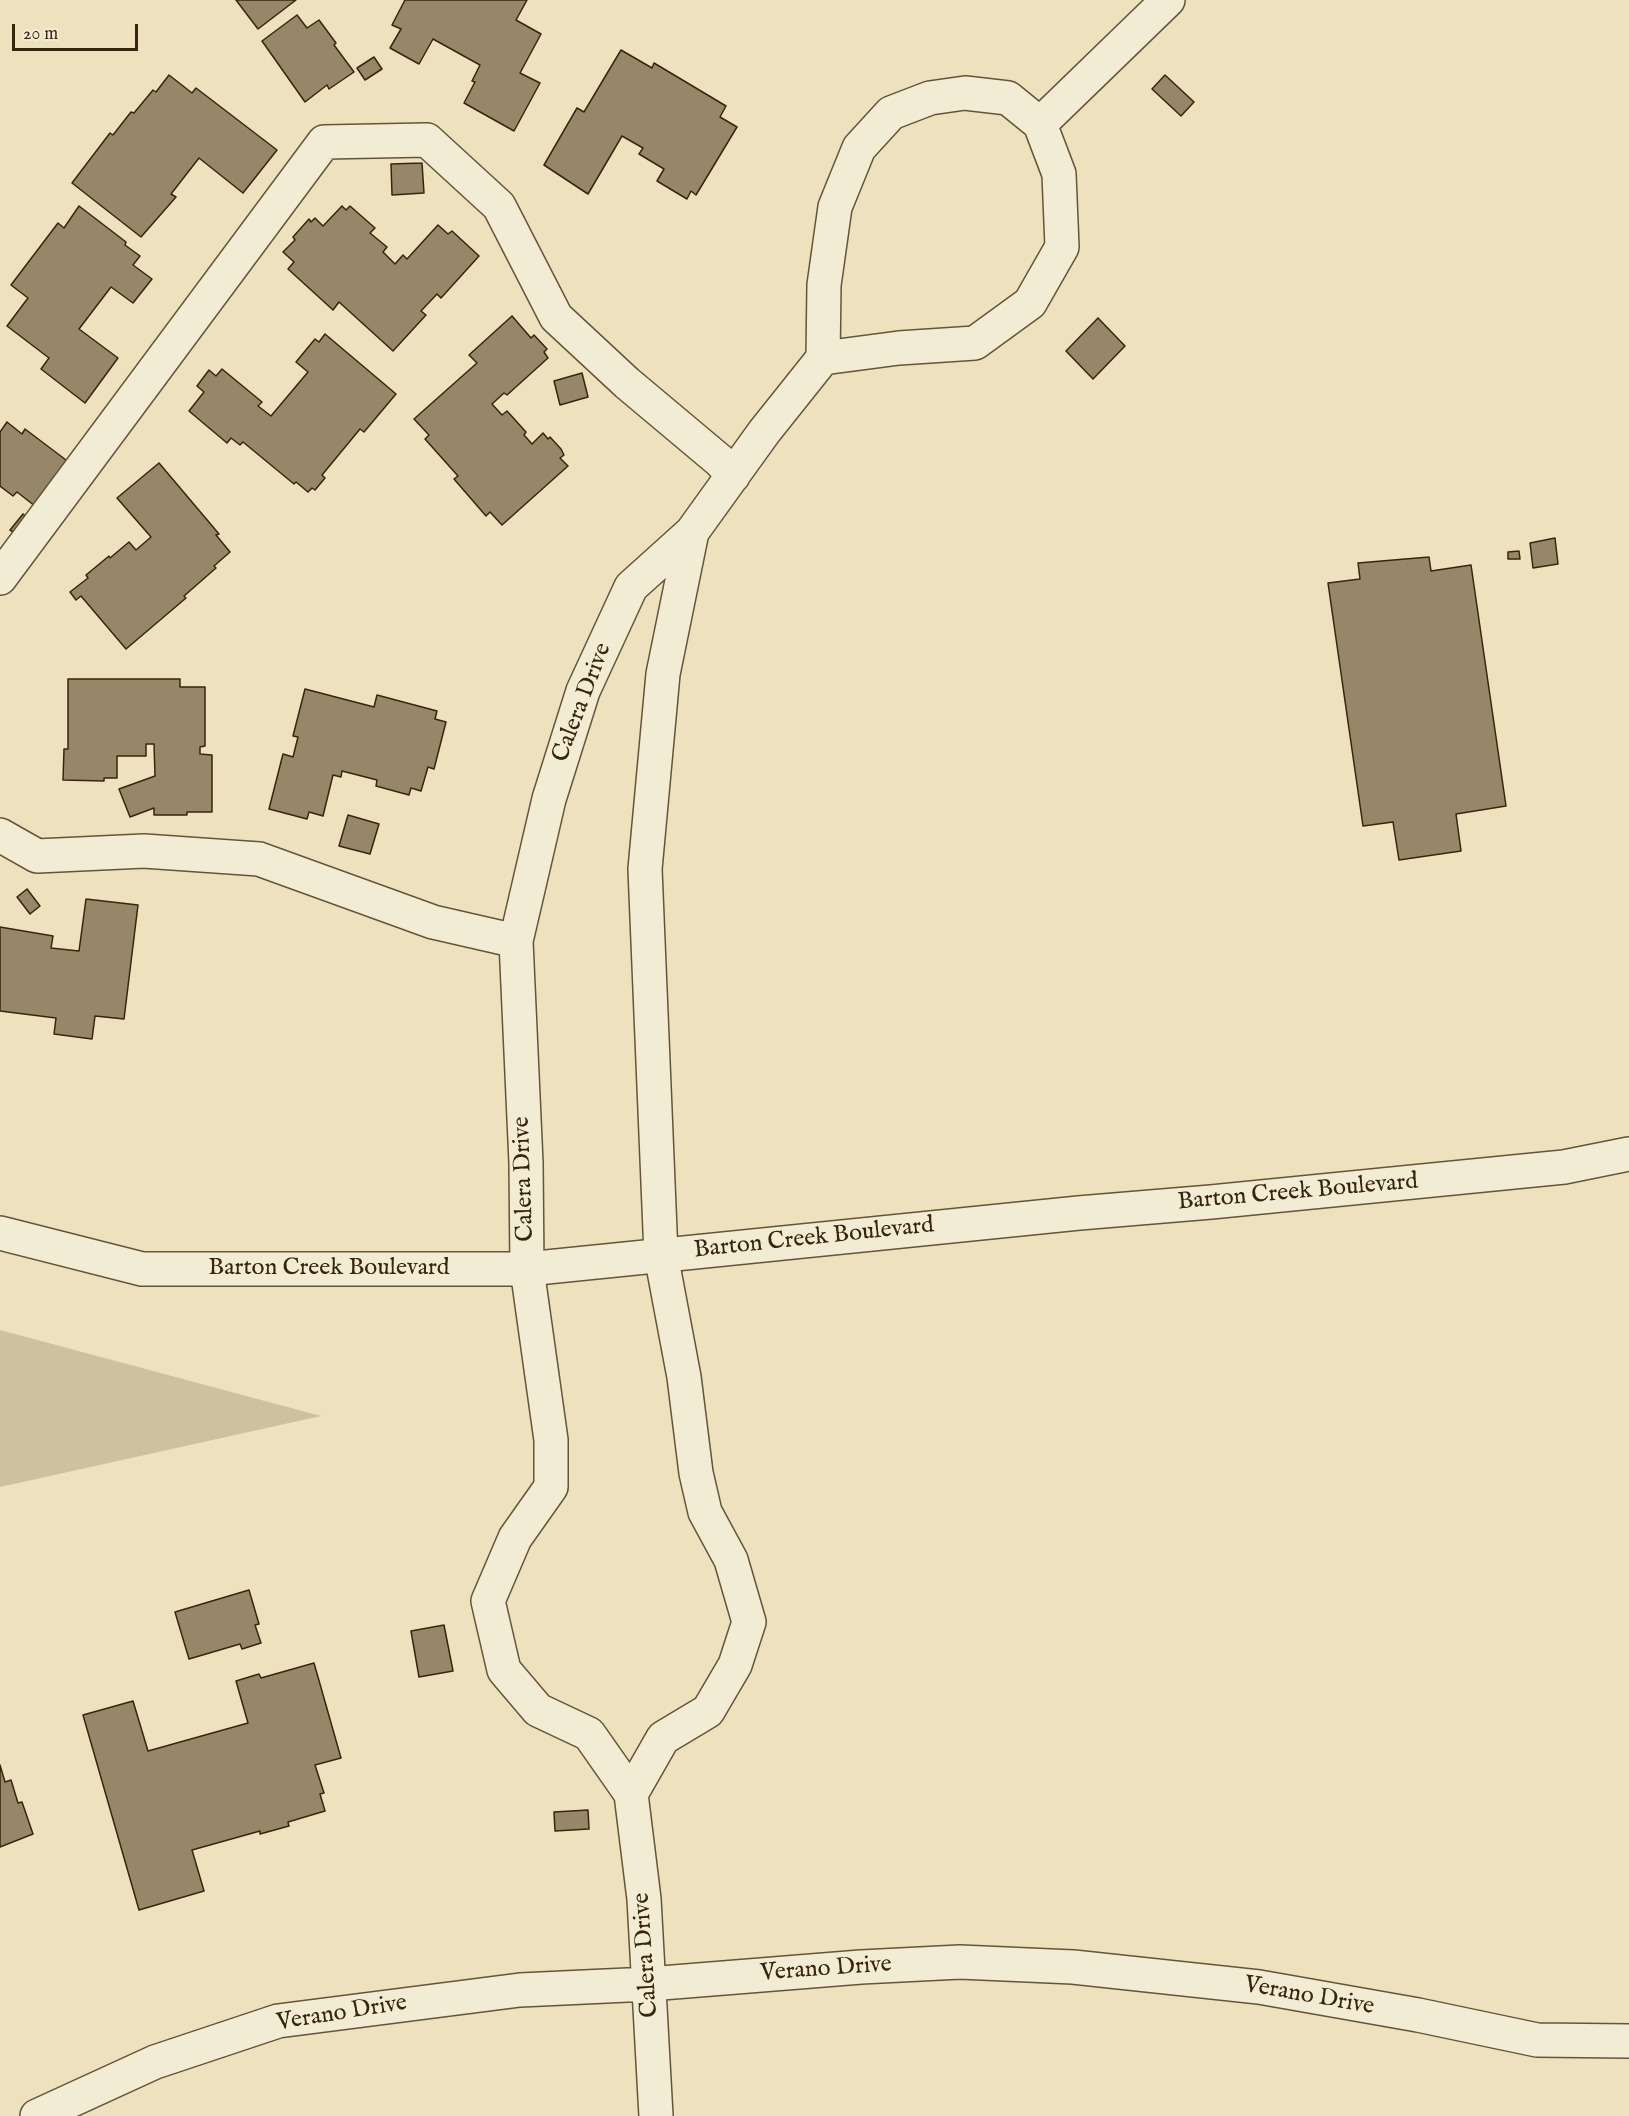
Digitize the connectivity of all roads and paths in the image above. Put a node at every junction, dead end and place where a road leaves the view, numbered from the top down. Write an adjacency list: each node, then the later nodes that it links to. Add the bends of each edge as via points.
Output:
1 (1168, 0): 2 (street)
2 (1040, 124): 3 (street, via 1059,174 1062,247 1030,303 975,344); 3 (street, via 1008,98 965,93 930,98 891,113 859,148 835,207 824,285)
3 (823, 358): 4 (street, Calera Drive)
4 (733, 476): 5 (street, Calera Drive); 6 (street, via 556,317 499,206 427,140 324,142)
5 (692, 532): 8 (street, Calera Drive, via 631,587 583,691 549,799); 11 (street, Calera Drive, via 663,674 645,870)
6 (0, 578)
7 (0, 835): 8 (street, via 37,856 144,851 258,859 433,922)
8 (516, 941): 12 (street, Calera Drive)
9 (1629, 1154): 11 (street, Barton Creek Boulevard, via 1564,1167)
10 (0, 1233): 12 (street, Barton Creek Boulevard, via 142,1269)
11 (661, 1255): 12 (street, Barton Creek Boulevard); 13 (street, Calera Drive, via 705,1512 731,1560 749,1622 735,1665 708,1711 663,1738)
12 (527, 1269): 13 (street, Calera Drive, via 551,1440 551,1487 515,1538 488,1601 504,1670 538,1710 589,1734)
13 (631, 1794): 14 (street, Calera Drive, via 644,1899)
14 (649, 1984): 15 (street, Verano Drive, via 960,1962 1073,1967 1259,1987 1536,2040); 16 (street, Verano Drive, via 520,1990 278,2021 155,2062); 17 (street, Calera Drive)
15 (1629, 2041)
16 (37, 2116)
17 (656, 2116)

